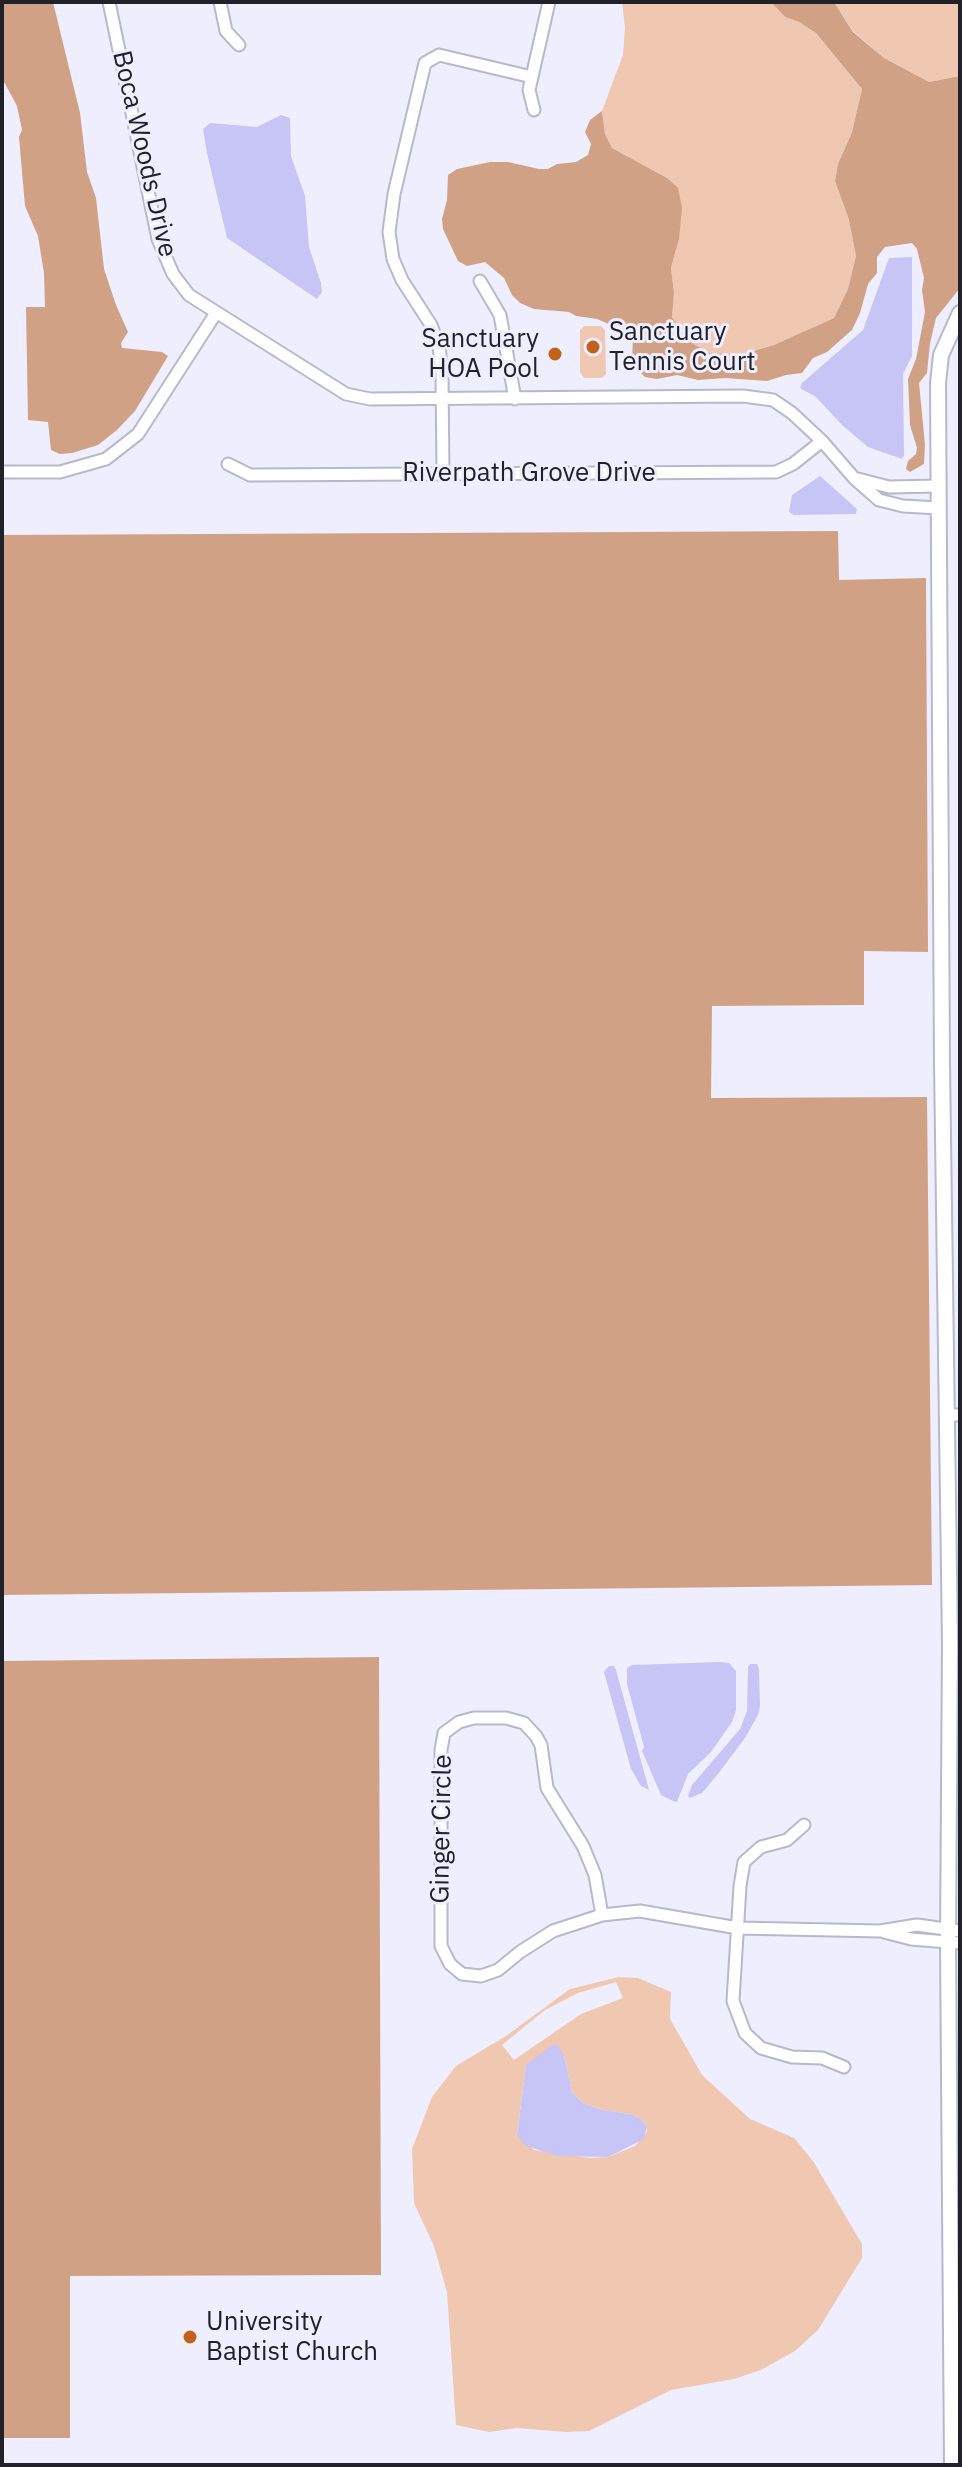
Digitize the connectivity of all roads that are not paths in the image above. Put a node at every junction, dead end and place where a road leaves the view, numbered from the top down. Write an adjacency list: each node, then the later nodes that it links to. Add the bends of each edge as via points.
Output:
1 (109, 2): 8 (street, Boca Woods Drive, via 158,239 189,295)
2 (220, 2): 4 (street, via 226,31)
3 (549, 2): 5 (street)
4 (239, 45)
5 (532, 77): 6 (street); 10 (street, via 439,55 425,63 389,232 402,280 439,346)
6 (534, 110)
7 (480, 281): 11 (street, via 500,315)
8 (216, 313): 10 (street, Boca Woods Drive, via 346,394); 14 (street, via 138,434 106,459 60,472)
9 (960, 313): 17 (street, via 941,355)
10 (442, 399): 11 (street, Boca Woods Drive); 15 (street)
11 (515, 399): 12 (street, Boca Woods Drive, via 773,400)
12 (822, 441): 15 (street, Riverpath Grove Drive, via 776,472); 16 (street, Boca Woods Drive)
13 (228, 464): 15 (street, Riverpath Grove Drive, via 250,475)
14 (2, 472)
15 (443, 474)
16 (854, 478): 17 (street, via 889,487); 18 (street, Boca Woods Drive, via 879,500)
17 (939, 486): 18 (street)
18 (939, 508): 19 (street)
19 (953, 1409): 23 (street)
20 (804, 1825): 22 (street, via 744,1862)
21 (602, 1915): 21 (street, Ginger Circle, via 553,1931 481,1976 462,1974 450,1964 441,1946 444,1733 474,1718 506,1718 524,1723 536,1736 547,1788 583,1846); 22 (street, via 640,1911)
22 (738, 1928): 23 (street, via 880,1931 917,1925); 24 (street, via 733,2001 745,2033 761,2048)
23 (954, 1936): 25 (street)
24 (844, 2067)
25 (956, 2333): 26 (street)
26 (952, 2465)

